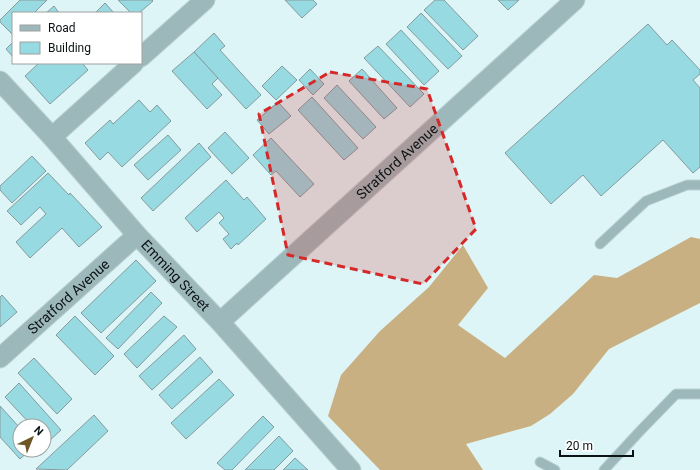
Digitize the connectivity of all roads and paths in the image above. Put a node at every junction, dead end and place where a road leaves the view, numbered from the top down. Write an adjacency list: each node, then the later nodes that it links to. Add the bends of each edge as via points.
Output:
1 (204, 0): 3 (street)
2 (575, 0): 10 (street, Stratford Avenue)
3 (142, 56)
4 (133, 64): 6 (street)
5 (0, 81): 6 (street, Emming Street)
6 (52, 136): 8 (street, Emming Street)
7 (700, 185): 9 (lane, via 687,185 646,201)
8 (137, 235): 10 (street, Emming Street); 11 (street, Stratford Avenue)
9 (600, 244)
10 (220, 322): 14 (street, Emming Street)
11 (0, 358)
12 (700, 394): 16 (lane, via 676,394)
13 (540, 462): 15 (lane)
14 (351, 470)
15 (555, 470)
16 (604, 470)

